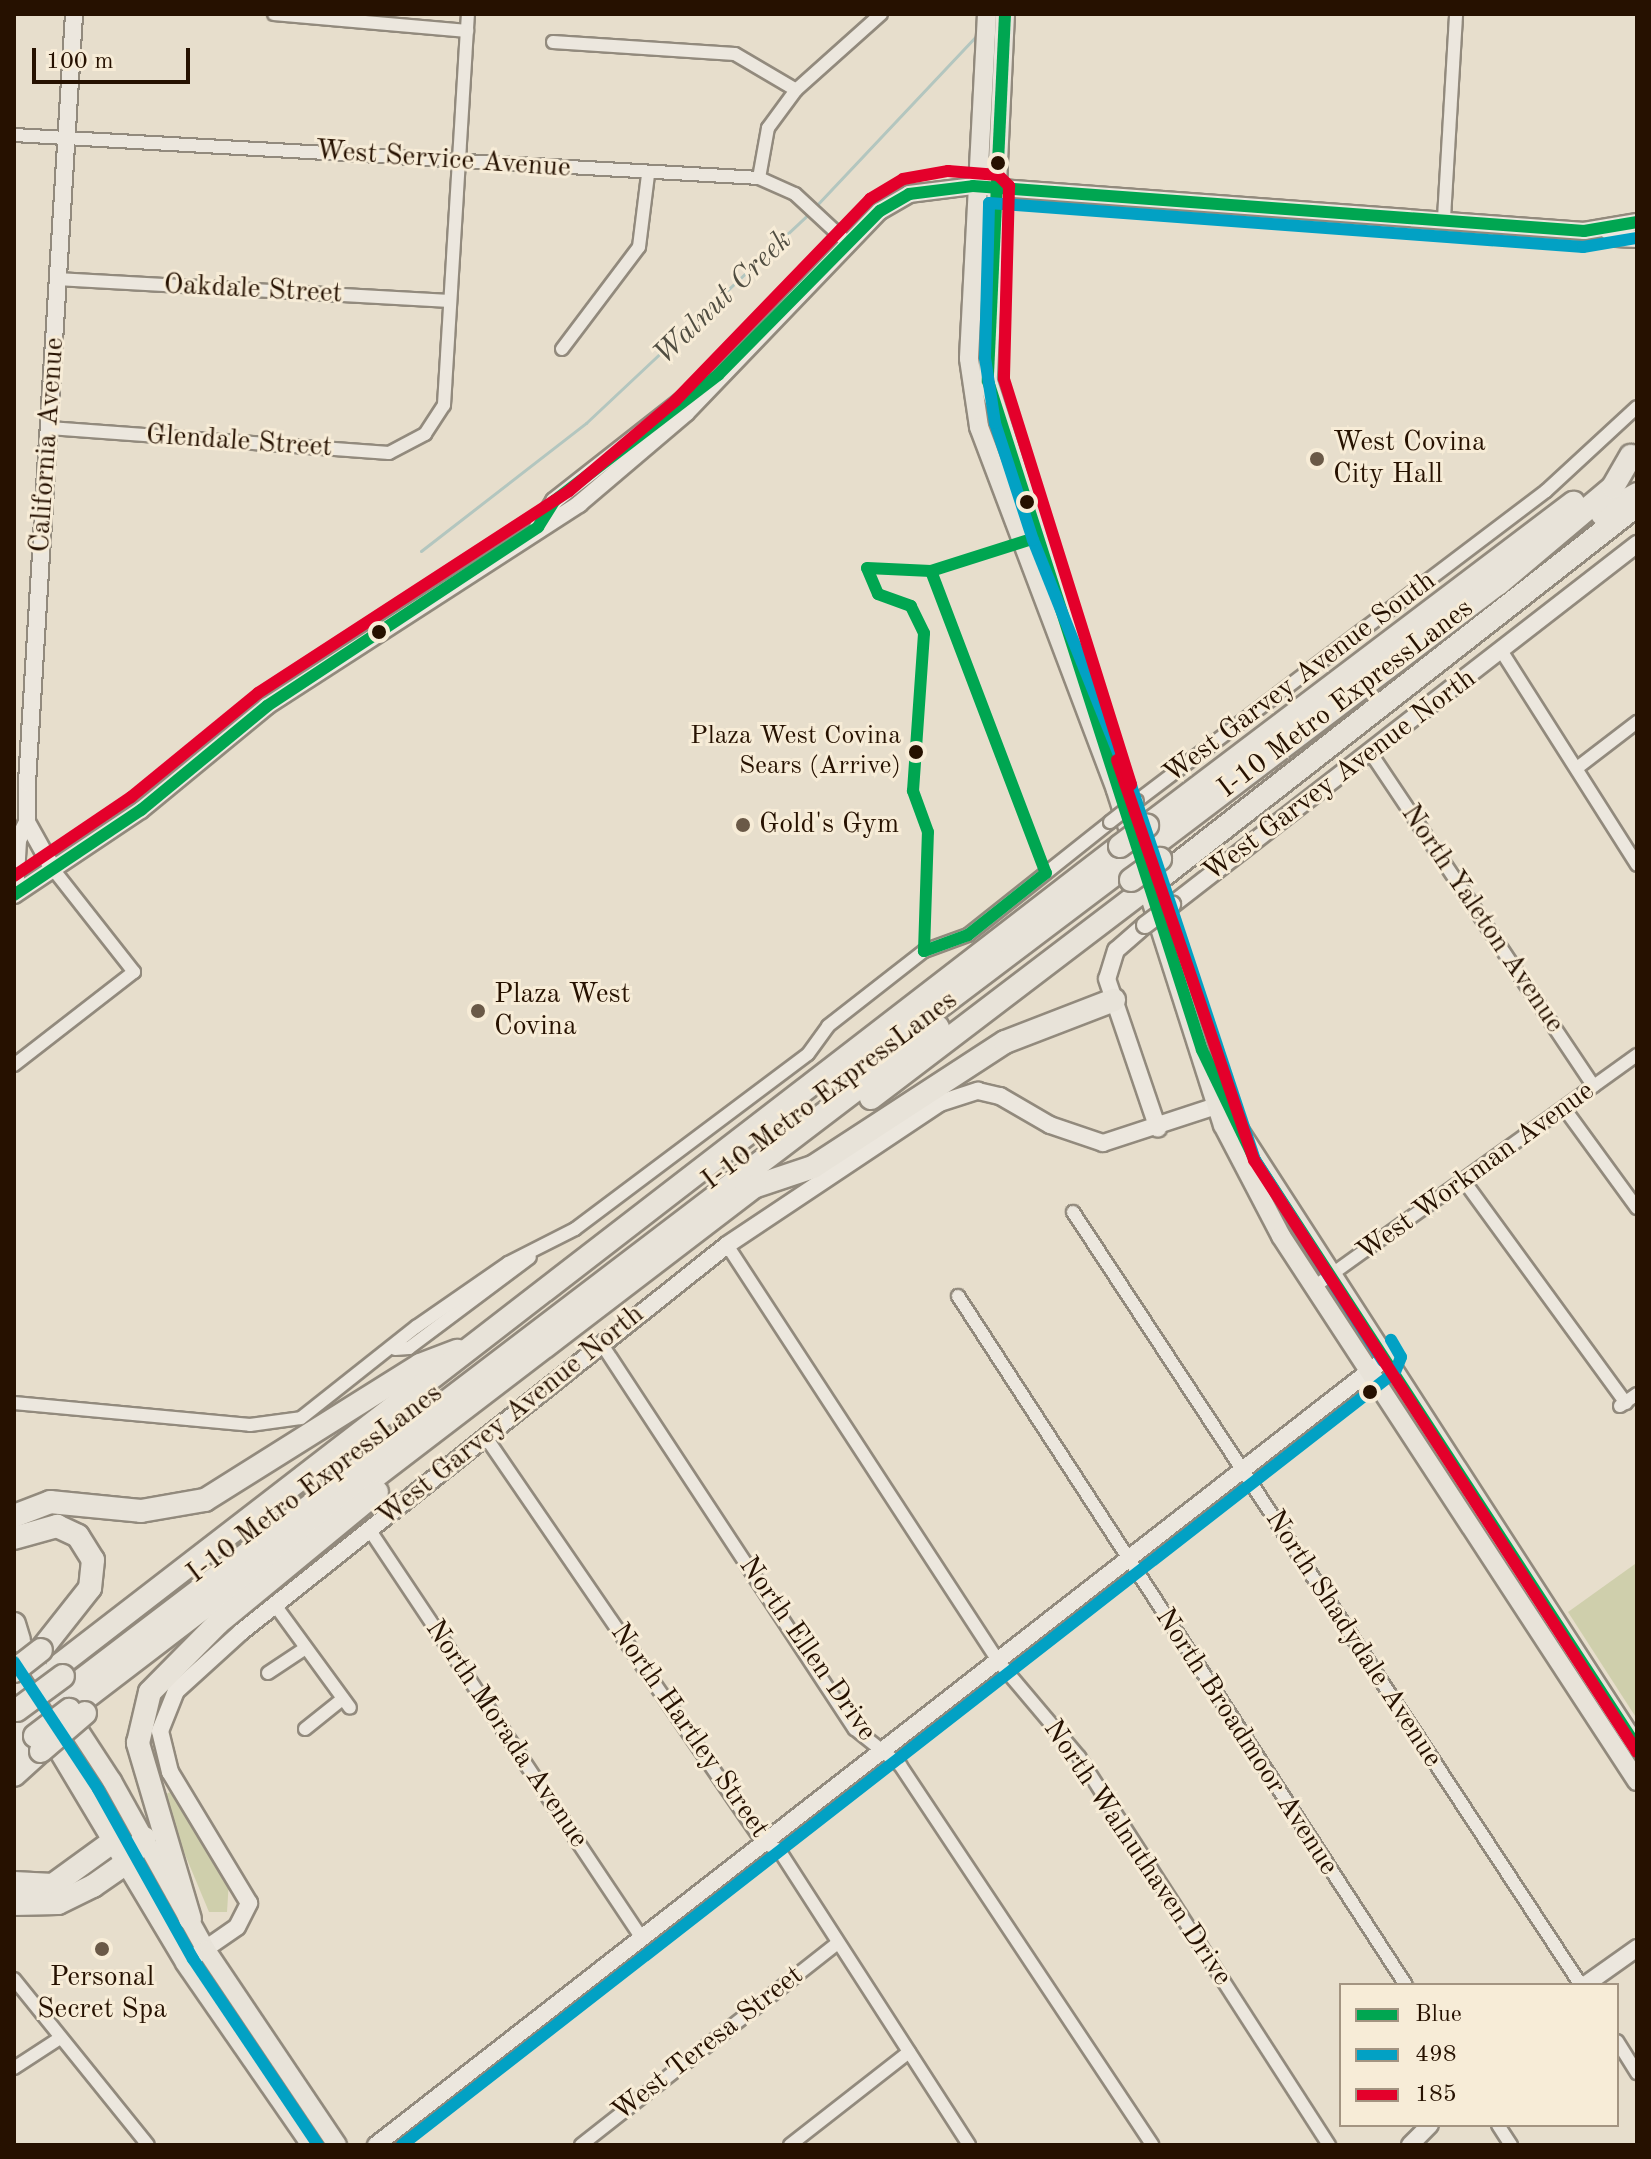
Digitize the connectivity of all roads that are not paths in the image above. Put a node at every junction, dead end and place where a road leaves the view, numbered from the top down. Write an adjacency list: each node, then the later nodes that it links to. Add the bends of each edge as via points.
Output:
1 (74, 14): 14 (street, California Avenue)
2 (274, 14): 8 (street)
3 (468, 14): 9 (street)
4 (881, 14): 12 (street)
5 (987, 14): 11 (main road)
6 (1005, 14): 11 (main road)
7 (1456, 14): 20 (street)
8 (334, 16): 9 (street)
9 (467, 31): 15 (street)
10 (553, 42): 12 (street, via 735,54)
11 (992, 68): 18 (main road); 19 (main road)
12 (796, 90): 17 (street, via 768,128)
13 (14, 135): 14 (street, West Service Avenue)
14 (66, 138): 15 (street, West Service Avenue); 25 (street, California Avenue)
15 (458, 158): 16 (street, West Service Avenue); 26 (street)
16 (648, 175): 17 (street, West Service Avenue); 27 (street, via 639,247)
17 (759, 178): 24 (street, West Service Avenue, via 795,194)
18 (973, 186): 19 (street); 24 (street, via 909,194); 43 (main road, via 969,359 979,427)
19 (994, 190): 20 (street); 43 (main road, via 988,381)
20 (1444, 218): 22 (street)
21 (1637, 222): 22 (street)
22 (1605, 228): 23 (street, via 1616,238)
23 (1637, 239)
24 (849, 244): 28 (street)
25 (58, 279): 26 (street, Oakdale Street); 31 (street, California Avenue)
26 (448, 301): 31 (street, Glendale Street, via 444,405 425,434 389,453)
27 (562, 349)
28 (711, 380): 30 (street); 33 (street, via 686,413)
29 (1637, 407): 67 (street, West Garvey Avenue South, bridge, via 1546,491 968,935 924,951 828,1026 806,1056 409,1348 395,1349 301,1418 250,1425)
30 (653, 419): 33 (street, via 648,434 589,486); 36 (street, via 554,501)
31 (49, 428): 40 (street, California Avenue)
32 (1634, 453): 45 (highway)
33 (592, 493): 36 (street)
34 (1637, 494): 45 (highway, I-10 Metro ExpressLanes, via 1621,498)
35 (1637, 505): 45 (highway)
36 (538, 527): 47 (street, via 267,706 141,810)
37 (1637, 544): 38 (street, West Garvey Avenue North)
38 (1502, 652): 41 (street, West Garvey Avenue North); 42 (street)
39 (1637, 722): 42 (street)
40 (21, 751): 44 (street, California Avenue)
41 (1370, 752): 49 (street, West Garvey Avenue North, bridge, via 1145,925 1111,958); 52 (street, North Yaleton Avenue)
42 (1577, 768): 46 (street)
43 (1116, 790): 45 (main road)
44 (27, 822): 47 (street); 48 (street, California Avenue, via 18,840)
45 (1142, 861): 53 (main road); 57 (highway); 63 (highway); 82 (highway, I-10 Metro ExpressLanes)
46 (1637, 865)
47 (53, 869): 48 (street); 51 (street, via 134,972)
48 (15, 895)
49 (1114, 1000): 55 (street, West Garvey Avenue North); 57 (highway, via 1005,1042 813,1167)
50 (1637, 1055): 52 (street, West Workman Avenue)
51 (14, 1065)
52 (1594, 1086): 54 (street, West Workman Avenue)
53 (1222, 1104): 55 (street, West Garvey Avenue North); 61 (main road, via 1240,1167)
54 (1564, 1108): 56 (street, West Workman Avenue); 58 (street)
55 (1158, 1129): 60 (street, West Garvey Avenue North, via 1103,1143 1050,1125 1000,1096 962,1094)
56 (1464, 1181): 61 (street, West Workman Avenue); 66 (street, via 1623,1404)
57 (756, 1186): 68 (highway)
58 (1637, 1208)
59 (1073, 1212): 70 (street, North Shadydale Avenue)
60 (727, 1245): 64 (street, West Garvey Avenue North); 78 (street, North Walnuthaven Drive)
61 (1322, 1282): 65 (main road)
62 (958, 1296): 74 (street, North Broadmoor Avenue)
63 (480, 1342): 71 (highway, via 420,1365 205,1500 141,1511 50,1502); 82 (highway)
64 (601, 1343): 69 (street, West Garvey Avenue North); 87 (street, North Ellen Drive, via 855,1729)
65 (1377, 1365): 70 (street); 85 (main road); 89 (main road)
66 (1637, 1394)
67 (14, 1403)
68 (452, 1418): 82 (highway, via 205,1608 178,1642); 96 (highway, via 150,1692 138,1743)
69 (485, 1436): 72 (street, West Garvey Avenue North); 92 (street, North Hartley Street)
70 (1242, 1470): 74 (street); 104 (street, North Shadydale Avenue)
71 (14, 1516)
72 (369, 1529): 75 (street, West Garvey Avenue North); 97 (street, North Morada Avenue)
73 (14, 1538): 79 (highway, bridge, via 57,1526 78,1536 93,1560 90,1588 41,1650)
74 (1128, 1559): 78 (street); 103 (street, North Broadmoor Avenue)
75 (275, 1605): 77 (street); 100 (street, West Garvey Avenue North, via 195,1672 163,1713 161,1752 170,1772 246,1888 246,1915)
76 (16, 1632): 82 (main road)
77 (304, 1649): 80 (street); 84 (street, via 345,1704)
78 (998, 1661): 87 (street); 121 (street, North Walnuthaven Drive, via 1079,1757)
79 (14, 1671)
80 (268, 1673)
81 (14, 1677): 83 (main road)
82 (68, 1690): 83 (highway, bridge); 83 (highway); 90 (main road)
83 (24, 1721): 86 (highway); 88 (highway); 91 (main road)
84 (305, 1729)
85 (1637, 1747)
86 (14, 1751)
87 (880, 1753): 92 (street); 120 (street, North Ellen Drive, via 900,1765)
88 (14, 1775)
89 (1637, 1781)
90 (144, 1838): 93 (highway); 96 (main road)
91 (115, 1840): 93 (main road); 94 (highway, via 53,1885)
92 (764, 1843): 97 (street); 98 (street, North Hartley Street, via 779,1850)
93 (126, 1863): 95 (highway, via 58,1903); 101 (main road)
94 (14, 1883)
95 (14, 1904)
96 (190, 1919): 100 (main road)
97 (642, 1938): 116 (street)
98 (836, 1944): 108 (street, North Hartley Street); 117 (street, West Teresa Street)
99 (1637, 1948): 105 (street)
100 (206, 1950): 101 (street, West Garvey Avenue North); 115 (main road)
101 (185, 1963): 114 (main road)
102 (14, 1979): 106 (street)
103 (1405, 1983)
104 (1582, 1983)
105 (1586, 1983)
106 (60, 2038): 109 (street); 113 (street)
107 (1619, 2044): 110 (street)
108 (909, 2052): 118 (street); 119 (street, North Hartley Street)
109 (14, 2068)
110 (1637, 2073)
111 (1428, 2127): 122 (street)
112 (1499, 2127): 123 (street)
113 (142, 2143)
114 (311, 2145)
115 (337, 2145)
116 (376, 2145)
117 (581, 2145)
118 (790, 2145)
119 (969, 2145)
120 (1152, 2145)
121 (1329, 2145)
122 (1410, 2145)
123 (1511, 2145)

